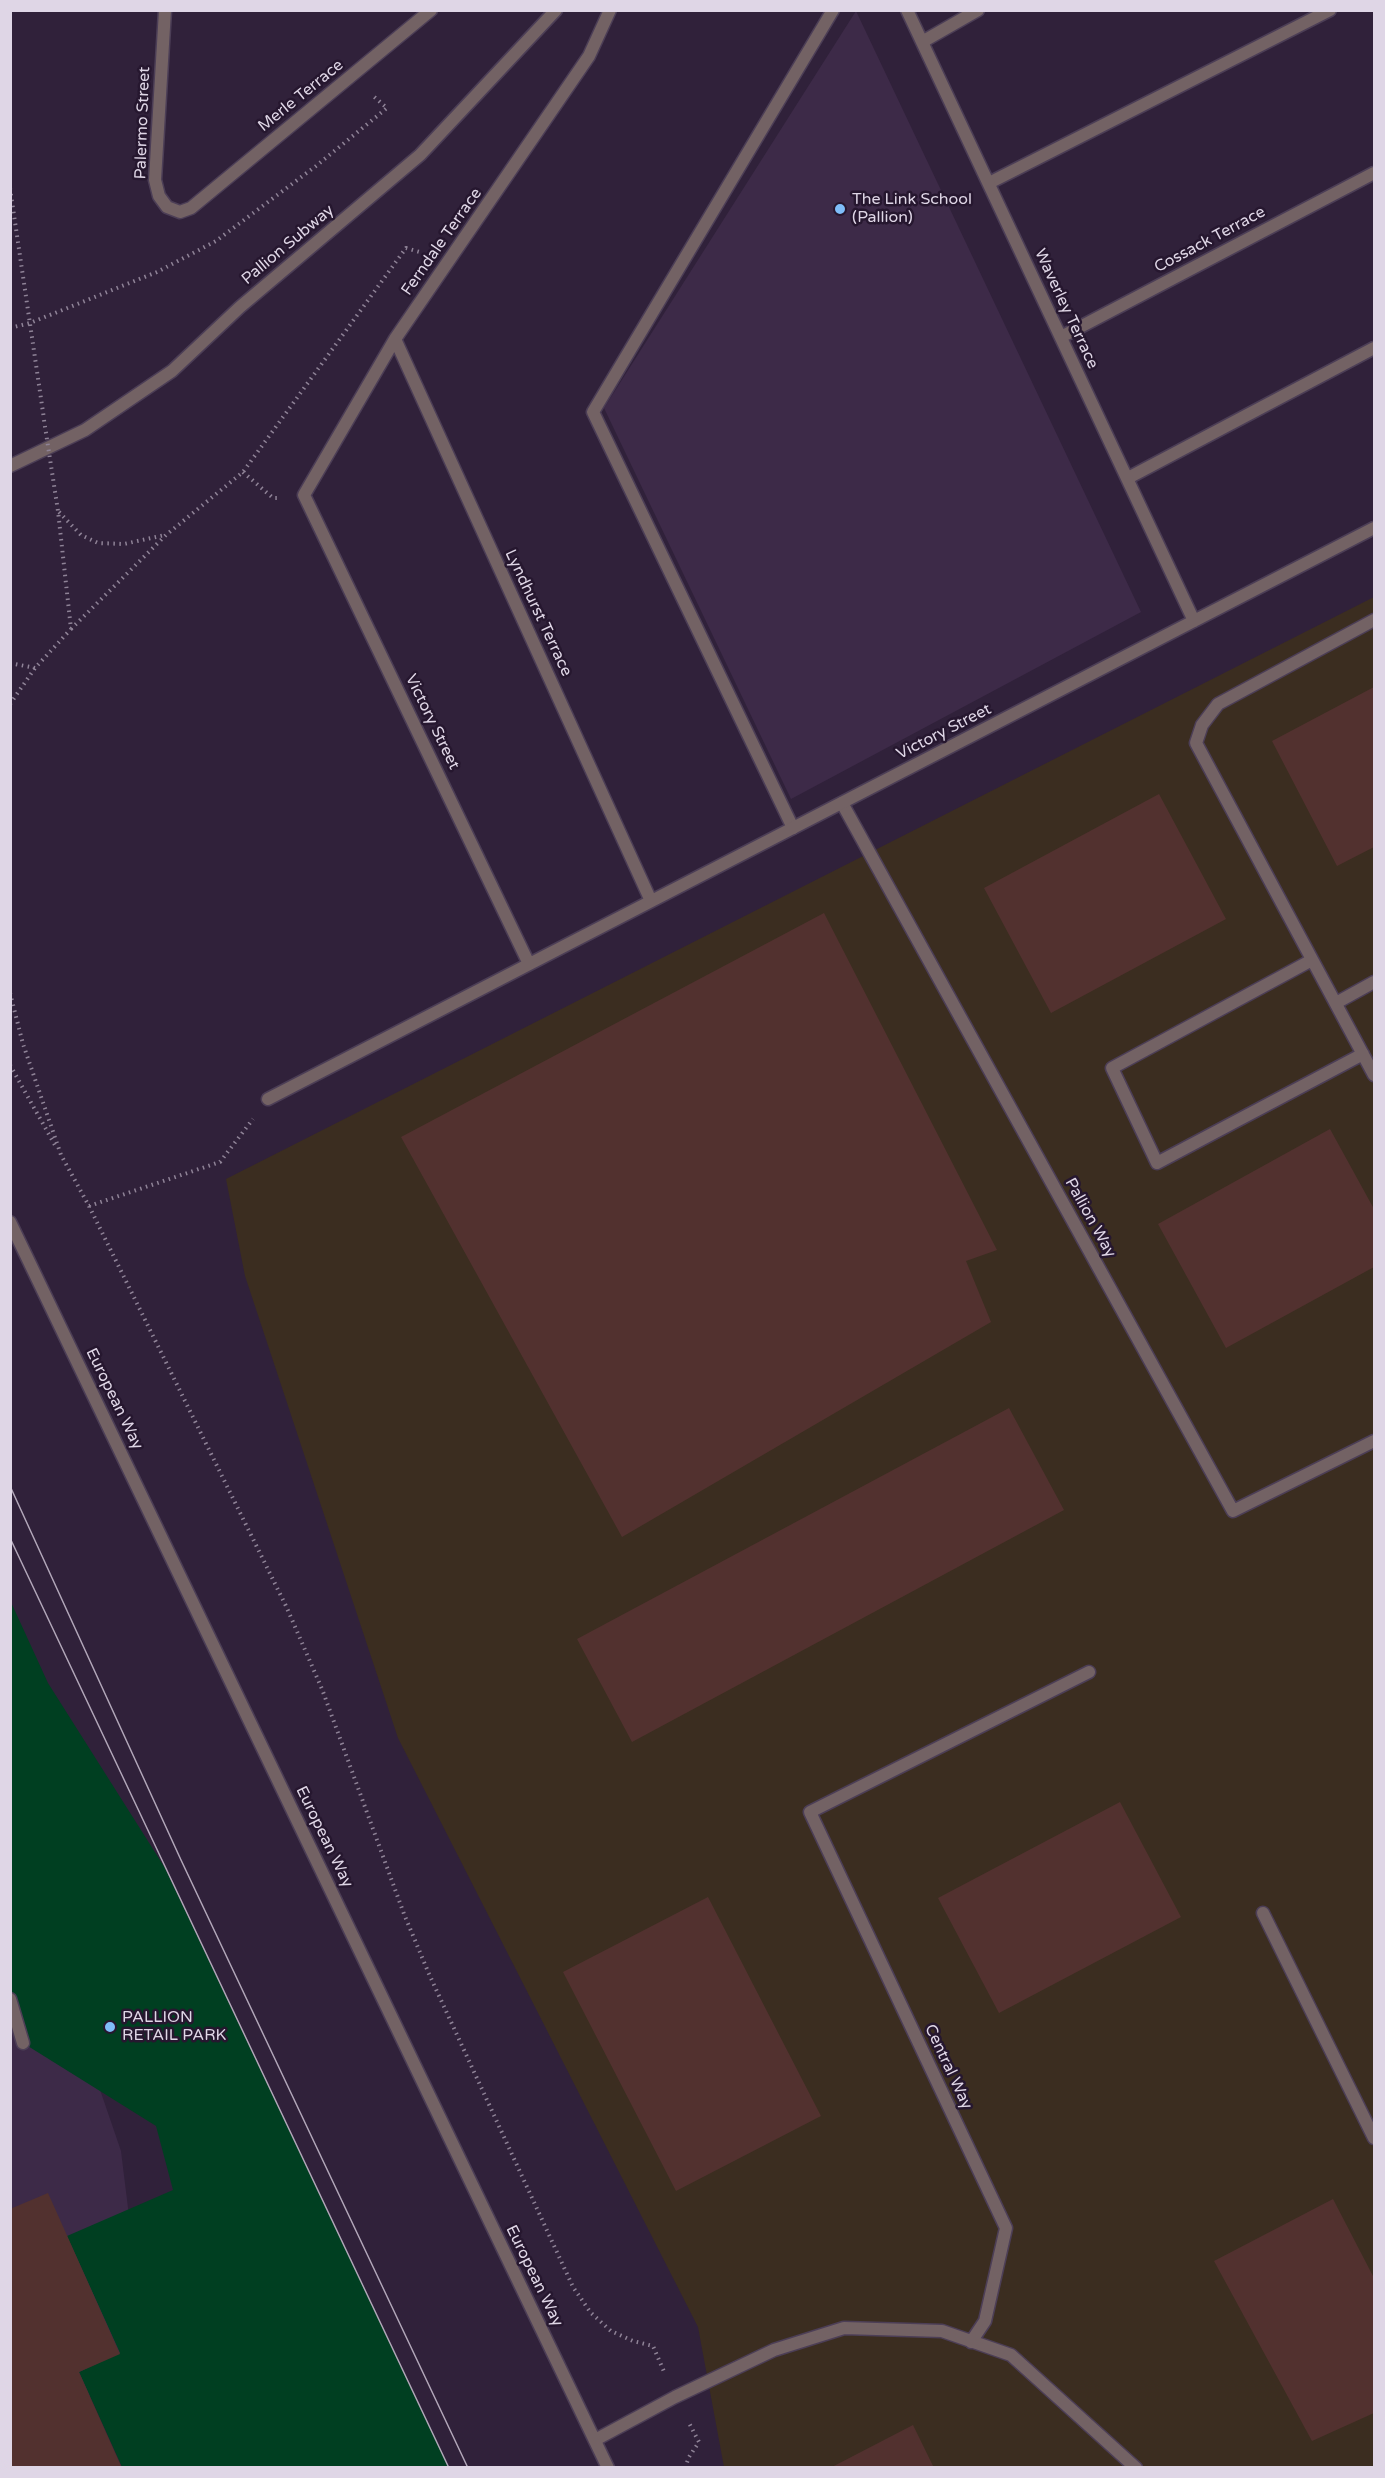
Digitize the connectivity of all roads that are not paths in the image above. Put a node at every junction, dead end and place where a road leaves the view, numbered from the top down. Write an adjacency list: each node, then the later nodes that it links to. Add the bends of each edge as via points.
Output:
1 (165, 10): 12 (street, Palermo Street, via 155,180 167,207 180,212)
2 (431, 10): 12 (street, Merle Terrace)
3 (556, 10): 16 (street, Pallion Subway, via 420,155 240,307 172,371 85,430)
4 (610, 10): 14 (street, Ferndale Terrace, via 589,57)
5 (833, 10): 23 (street, via 593,412)
6 (908, 10): 9 (street, Waverley Terrace)
7 (978, 10): 9 (street)
8 (1330, 10): 11 (street)
9 (922, 42): 11 (street, Waverley Terrace)
10 (1374, 173): 13 (street, Cossack Terrace)
11 (988, 183): 13 (street, Waverley Terrace)
12 (191, 208)
13 (1061, 337): 17 (street, Waverley Terrace)
14 (395, 339): 18 (street, Ferndale Terrace); 24 (street, Lyndhurst Terrace)
15 (1374, 348): 17 (street)
16 (10, 466)
17 (1128, 478): 20 (street, Waverley Terrace)
18 (304, 495): 26 (street, Victory Street)
19 (1374, 528): 20 (street, Victory Street)
20 (1194, 621): 22 (street, Victory Street)
21 (1374, 621): 25 (street, via 1218,704 1202,725 1196,743)
22 (842, 803): 23 (street, Victory Street); 33 (street, Pallion Way, via 1233,1511)
23 (793, 828): 24 (street, Victory Street)
24 (651, 901): 26 (street, Victory Street)
25 (1312, 960): 28 (street); 29 (street, via 1112,1068 1157,1163)
26 (529, 964): 31 (street, Victory Street)
27 (1374, 982): 28 (street)
28 (1336, 1003): 29 (street)
29 (1363, 1054): 30 (street)
30 (1374, 1076)
31 (268, 1099)
32 (10, 1222): 40 (street, European Way)
33 (1374, 1441)
34 (1089, 1672): 39 (street, Central Way, via 810,1812 1006,2228 985,2321)
35 (1263, 1913): 38 (street)
36 (10, 1999): 37 (street)
37 (23, 2043)
38 (1374, 2138)
39 (971, 2342): 40 (street, via 942,2331 844,2328 774,2350); 42 (street, via 1011,2355)
40 (595, 2440): 41 (street, European Way)
41 (608, 2468)
42 (1136, 2468)

